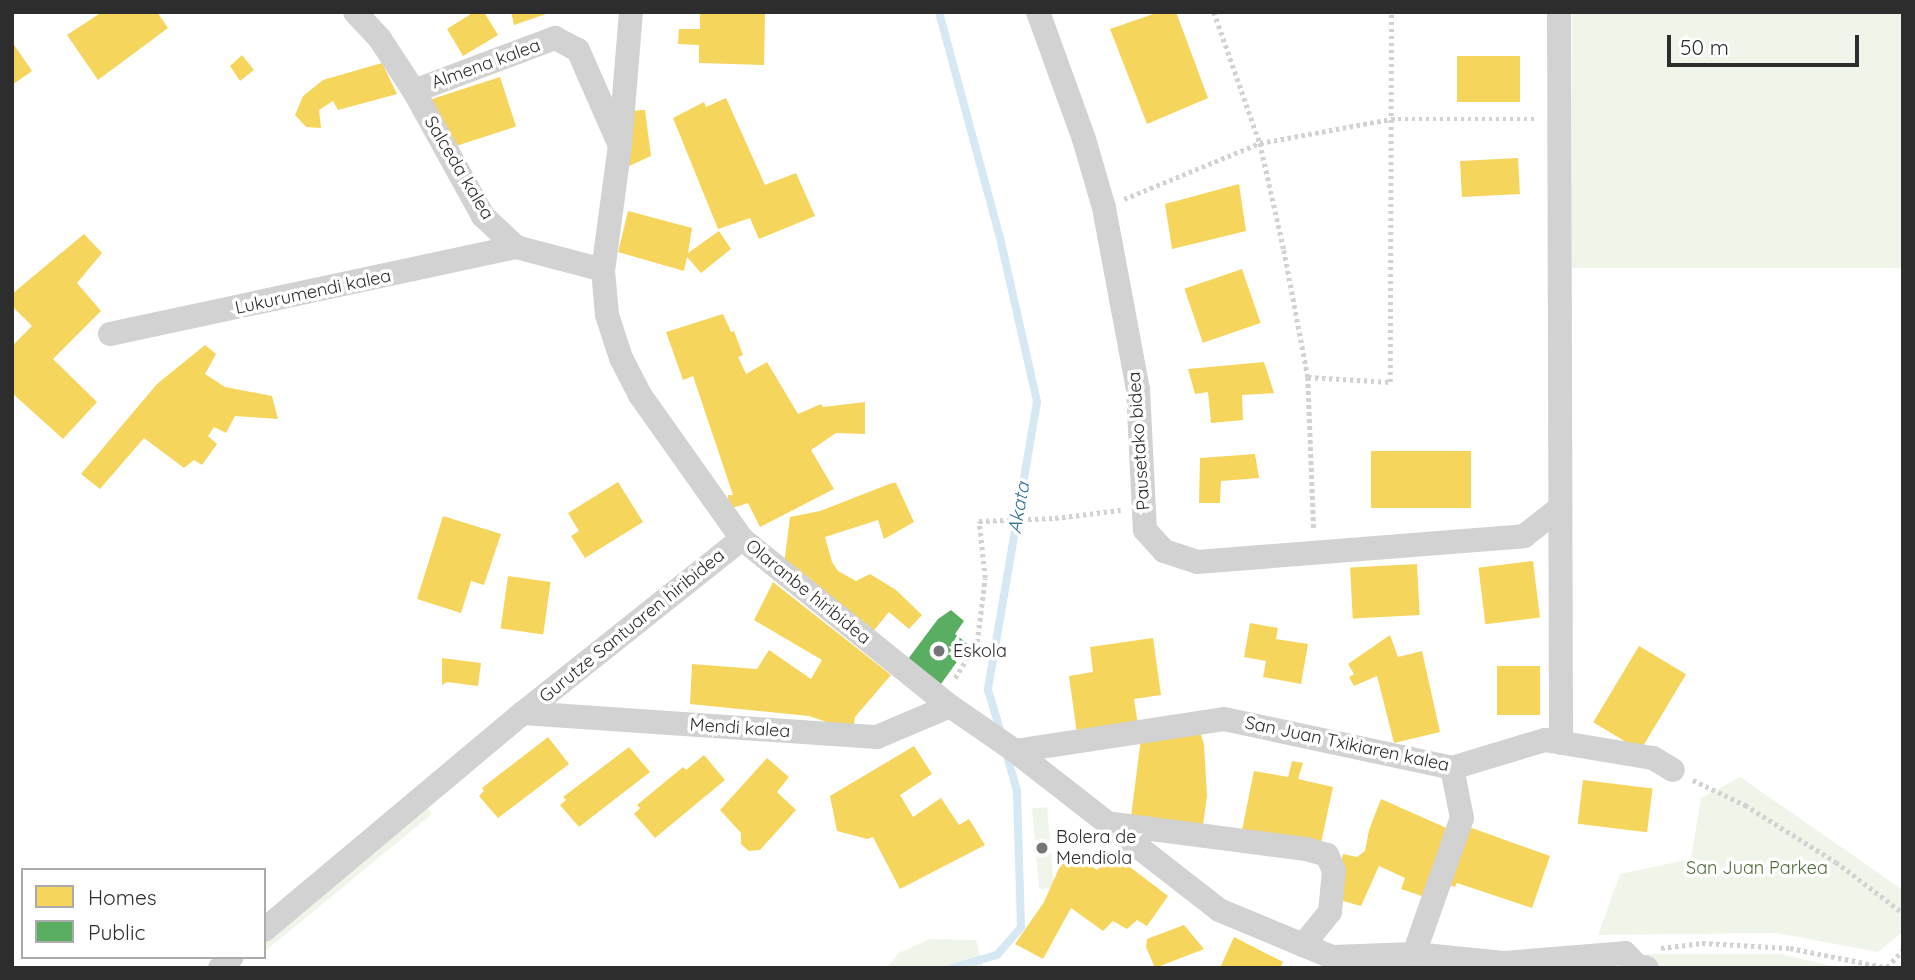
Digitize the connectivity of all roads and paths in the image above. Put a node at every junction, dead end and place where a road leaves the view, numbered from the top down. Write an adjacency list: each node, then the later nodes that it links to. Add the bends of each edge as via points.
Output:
1 (355, 12): 7 (street, Salceda kalea)
2 (631, 12): 11 (street, Olaranbe hiribidea)
3 (1038, 12): 12 (street, Pausetako bidea)
4 (1214, 12): 10 (path)
5 (1391, 12): 8 (path)
6 (1559, 12): 9 (street)
7 (414, 91): 11 (street, Almena kalea, via 555,38 578,50); 13 (street, Salceda kalea, via 483,216)
8 (1391, 119): 9 (path); 10 (path); 16 (path, via 1391,382)
9 (1559, 119): 18 (street)
10 (1261, 143): 12 (path); 16 (path)
11 (620, 145): 14 (street, Olaranbe hiribidea)
12 (1104, 208): 17 (street, Pausetako bidea, via 1138,389)
13 (516, 247): 14 (street, Salceda kalea); 15 (street, Lukurumendi kalea)
14 (603, 270): 19 (street, Olaranbe hiribidea, via 607,315 639,394)
15 (110, 334)
16 (1308, 377): 20 (path)
17 (1144, 507): 20 (street, Pausetako bidea, via 1145,530 1164,551 1197,562); 21 (path, via 979,521 985,578 977,642)
18 (1560, 508): 20 (street, Pausetako bidea, via 1524,536); 23 (street)
19 (742, 539): 21 (street, Olaranbe hiribidea); 22 (street, Gurutze Santuaren hiribidea)
20 (1315, 553)
21 (946, 703): 22 (street, Mendi kalea, via 877,737); 24 (street, Olaranbe hiribidea)
22 (523, 713): 29 (street, Gurutze Santuaren hiribidea)
23 (1561, 743): 25 (street, San Juan Txikiaren kalea, via 1545,740); 26 (street, San Juan Txikiaren kalea, via 1653,758)
24 (1015, 751): 25 (street, San Juan Txikiaren kalea, via 1224,719); 27 (street, Olaranbe hiribidea)
25 (1452, 768): 33 (street, via 1462,818)
26 (1673, 770): 28 (path, via 1745,804)
27 (1110, 824): 30 (street, Olaranbe hiribidea, via 1219,910); 30 (street, via 1327,855 1334,871 1330,912)
28 (1903, 912)
29 (266, 928)
30 (1303, 945): 34 (street, Olaranbe hiribidea)
31 (1903, 950): 36 (path)
32 (1625, 953): 35 (street); 36 (path, via 1702,943 1790,947); 37 (street, via 1636,965)
33 (1414, 954): 34 (street); 35 (street)
34 (1333, 962)
35 (1505, 965)
36 (1888, 967)
37 (1647, 968)

